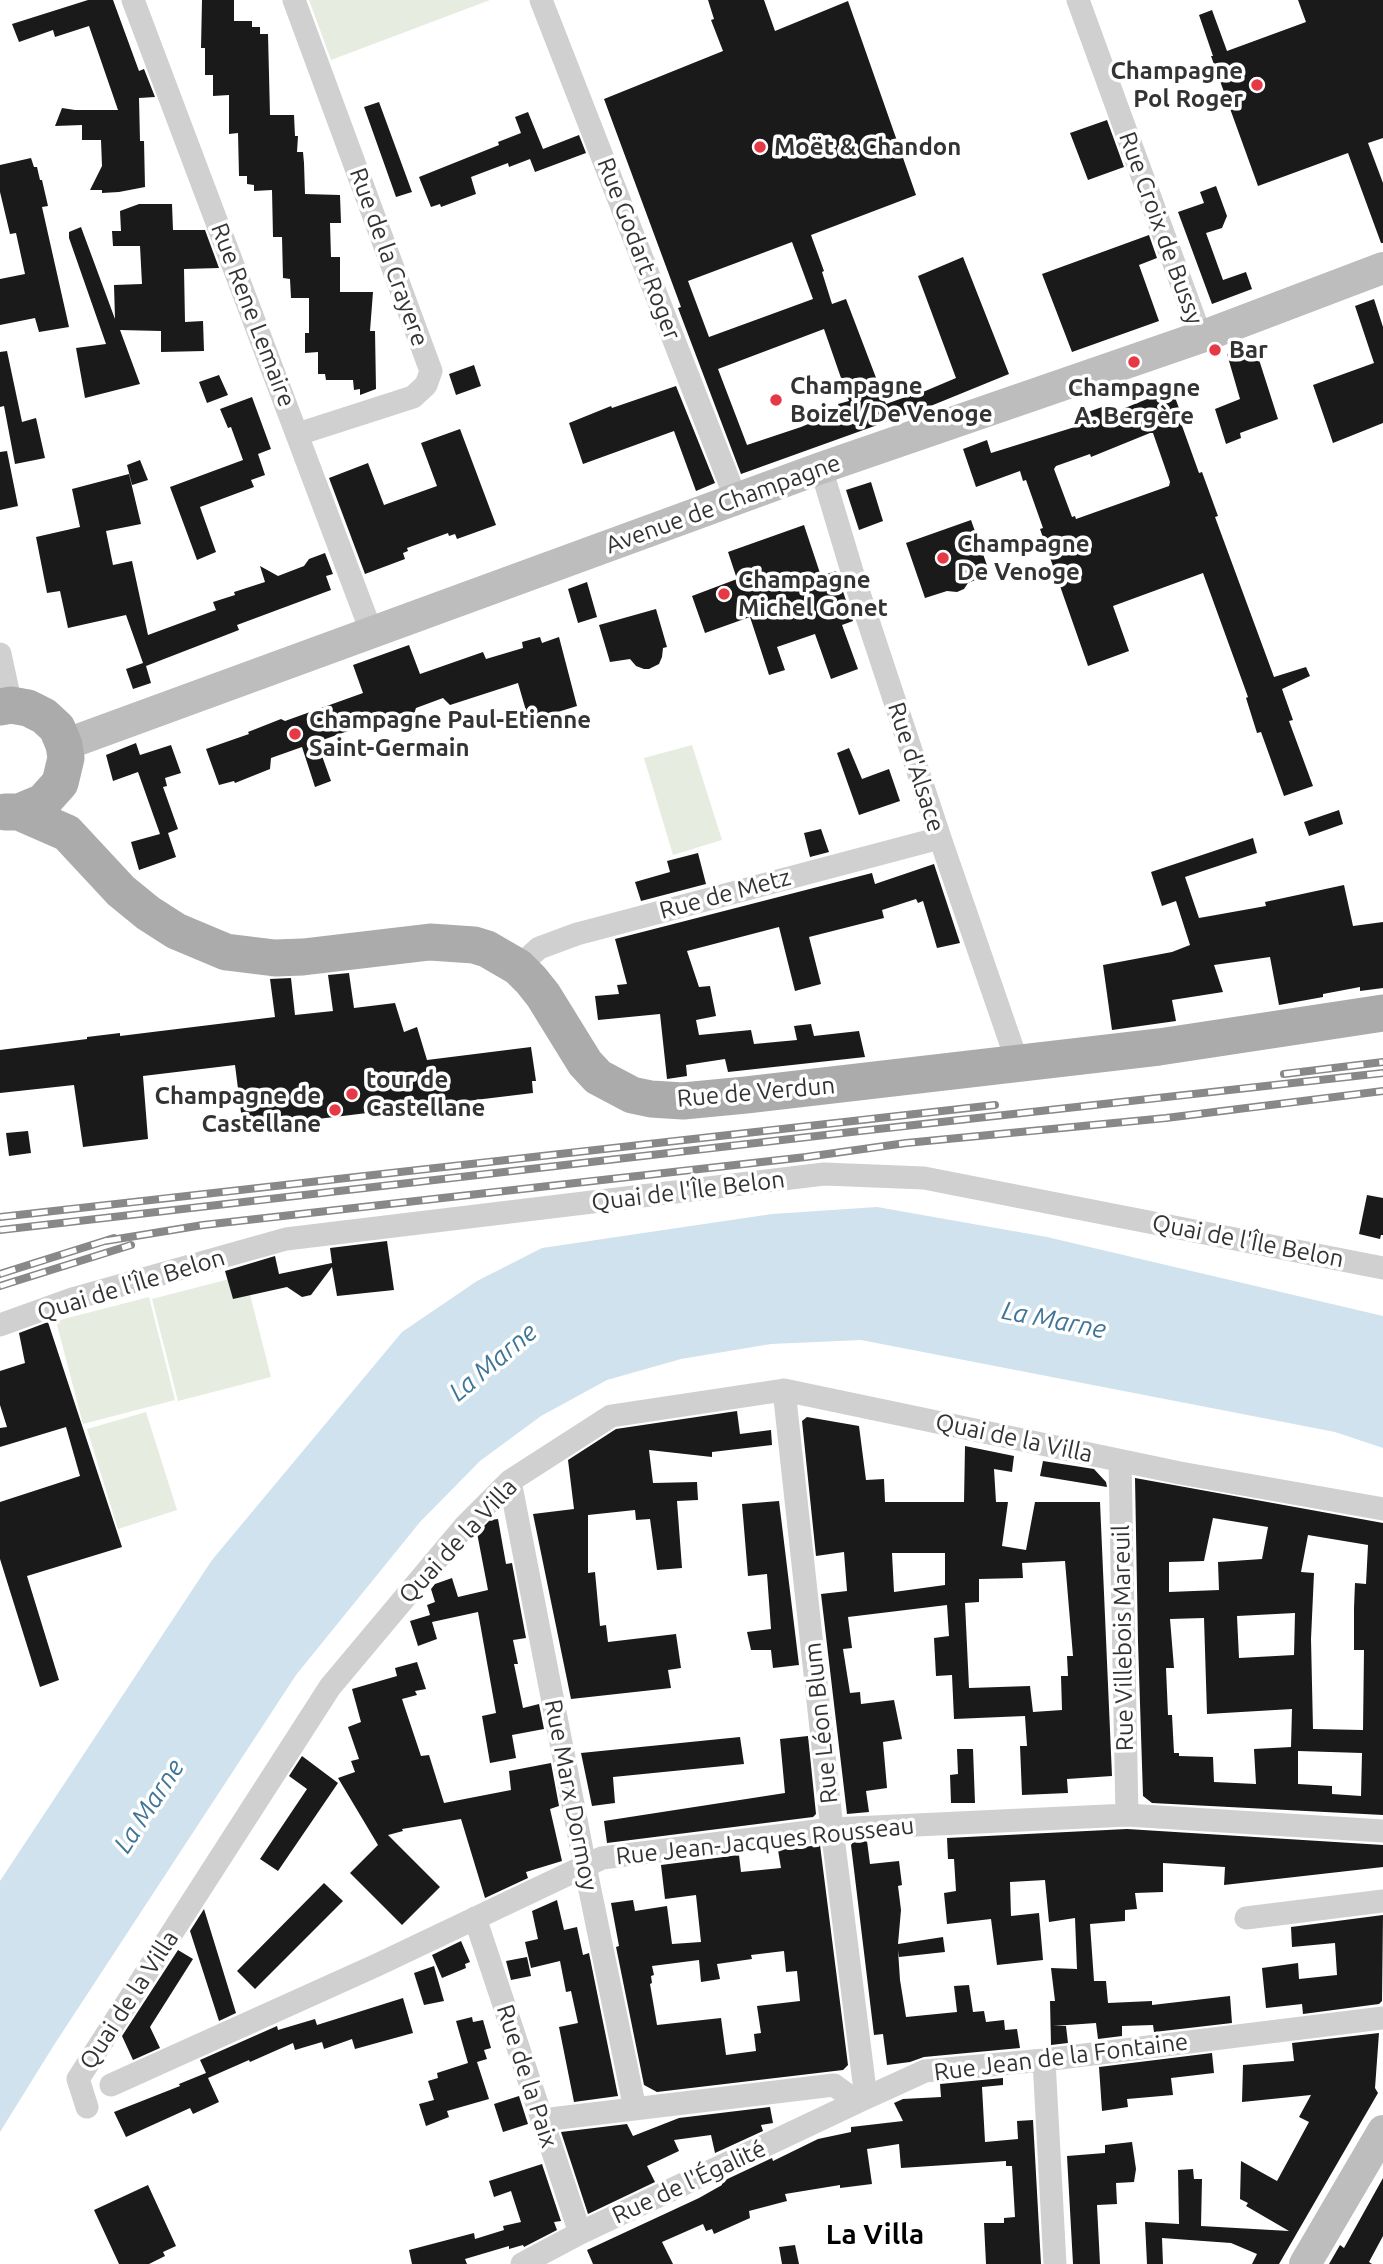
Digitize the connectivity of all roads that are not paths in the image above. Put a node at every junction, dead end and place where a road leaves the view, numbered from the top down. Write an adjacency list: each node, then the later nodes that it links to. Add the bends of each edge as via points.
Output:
1 (133, 0): 7 (street, Rue Rene Lemaire)
2 (294, 0): 7 (street, Rue de la Crayere, via 431,371 426,385 413,397)
3 (541, 0): 9 (street, Rue Godart Roger)
4 (1078, 0): 6 (street, Rue Croix de Bussy)
5 (1383, 268): 6 (main road, Avenue de Champagne)
6 (1201, 337): 8 (main road, Avenue de Champagne)
7 (298, 434): 10 (street, Rue Rene Lemaire)
8 (821, 468): 9 (main road, Avenue de Champagne); 17 (street, Rue d'Alsace)
9 (736, 499): 10 (main road, Avenue de Champagne)
10 (371, 631): 13 (main road, Avenue de Champagne)
11 (0, 654): 12 (street)
12 (5, 706): 13 (main road, via 28,708 44,716)
13 (64, 745): 14 (main road)
14 (60, 783): 15 (main road, via 43,803); 16 (main road)
15 (10, 811): 16 (main road, Rue de Verdun)
16 (67, 833): 18 (main road, Rue de Verdun, via 148,913 226,953 303,957 400,944 456,943 487,949)
17 (940, 838): 18 (street, Rue de Metz, via 577,934 539,948); 20 (street, Rue d'Alsace)
18 (517, 967): 20 (main road, Rue de Verdun, via 543,995 598,1077 632,1095 651,1099 683,1101)
19 (1383, 1013): 20 (main road, Rue de Verdun, via 1159,1048)
20 (1018, 1064)
21 (1383, 1268): 22 (street, Quai de l'Île Belon, via 924,1178 824,1174 286,1239 72,1299)
22 (0, 1325)
23 (784, 1390): 24 (street, Quai de la Villa); 25 (street, Quai de la Villa, via 611,1416); 28 (street, Rue Léon Blum)
24 (1120, 1461): 26 (street, Quai de la Villa); 27 (street, Rue Villebois Mareuil)
25 (510, 1481): 30 (street, Rue Marx Dormoy); 38 (street, Quai de la Villa, via 465,1526 330,1687 78,2079)
26 (1383, 1510)
27 (1127, 1815): 28 (street, Rue Jean-Jacques Rousseau); 29 (street, Rue Jean-Jacques Rousseau)
28 (832, 1829): 30 (street, Rue Jean-Jacques Rousseau, via 602,1858); 37 (street, Rue Léon Blum)
29 (1383, 1831)
30 (584, 1867): 32 (street, Rue Jean-Jacques Rousseau); 39 (street, Rue Marx Dormoy)
31 (1383, 1901): 33 (street)
32 (475, 1918): 36 (street, Rue Jean-Jacques Rousseau); 40 (street, Rue de la Paix)
33 (1247, 1918)
34 (1383, 2018): 35 (street, Rue Jean de la Fontaine)
35 (1044, 2060): 37 (street, Rue Jean de la Fontaine, via 925,2071); 44 (street)
36 (111, 2085)
37 (861, 2100): 39 (street, via 834,2085); 42 (street, Rue de l'Égalité)
38 (86, 2107)
39 (635, 2109): 40 (street)
40 (542, 2120): 42 (street, Rue de la Paix)
41 (1383, 2131): 45 (main road)
42 (580, 2234): 43 (street, Rue de l'Égalité)
43 (535, 2261)
44 (1055, 2264)
45 (1305, 2264)

